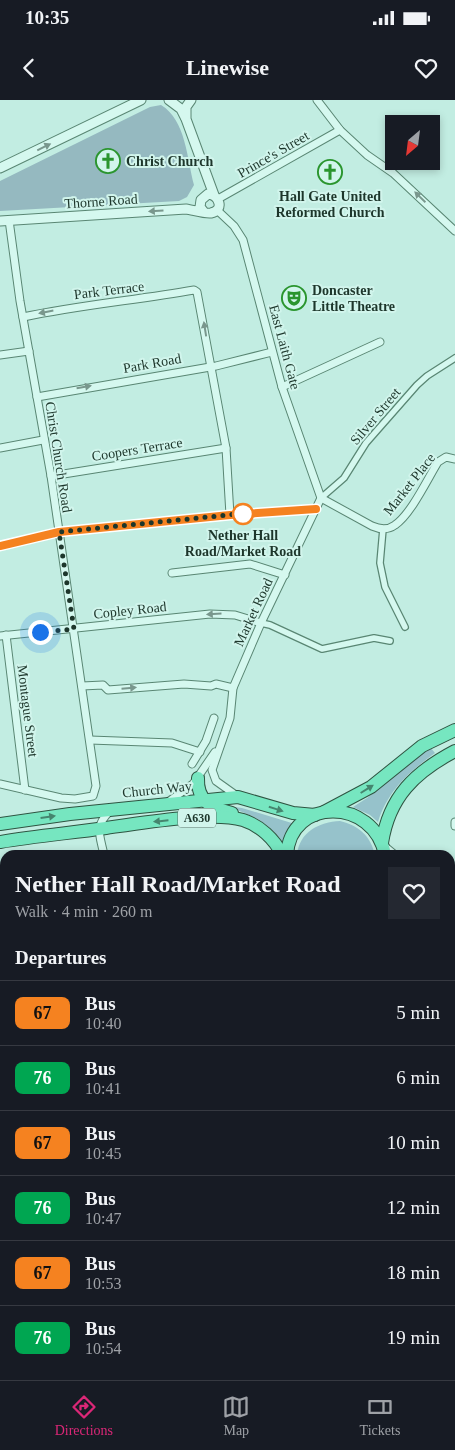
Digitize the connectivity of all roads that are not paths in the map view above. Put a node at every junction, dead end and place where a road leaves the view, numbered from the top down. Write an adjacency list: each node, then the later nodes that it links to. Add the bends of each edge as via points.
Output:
1 (141, 100): 7 (street, one-way to 1)
2 (169, 100): 5 (street, via 181,109)
3 (191, 100): 5 (street, via 186,107)
4 (316, 100): 6 (street)
5 (186, 118): 8 (street)
6 (340, 130): 8 (street, Prince's Street); 12 (street, one-way to 6, via 393,172 368,156)
7 (0, 168)
8 (216, 197): 9 (street); 10 (street, via 208,194 201,200 200,207)
9 (217, 210): 10 (street); 16 (street, East Laith Gate, via 234,226 242,240)
10 (204, 212): 11 (street, Thorne Road, one-way to 11, via 186,209)
11 (2, 220): 13 (street, Christ Church Road)
12 (455, 231)
13 (23, 317): 15 (street, Christ Church Road); 19 (street, Park Terrace, one-way to 13, via 197,292 194,290)
14 (380, 342): 20 (street)
15 (28, 351): 17 (street); 21 (street, Christ Church Road)
16 (272, 352): 19 (street, Park Road); 20 (street, East Laith Gate)
17 (0, 355)
18 (455, 358): 27 (street, Silver Street, via 417,385 366,443 344,478)
19 (210, 366): 21 (street, Park Road, one-way to 19); 24 (street)
20 (282, 387): 27 (street, East Laith Gate)
21 (37, 397): 22 (street, Christ Church Road)
22 (43, 440): 23 (street); 26 (street, Christ Church Road)
23 (0, 448)
24 (226, 448): 26 (street, Coopers Terrace); 29 (street)
25 (455, 459): 30 (street, Market Place, via 446,457 438,462 406,512 394,526)
26 (51, 476): 31 (street, Christ Church Road)
27 (321, 498): 28 (street, Market Road); 30 (street)
28 (316, 509): 29 (street); 34 (street, Market Road)
29 (230, 515): 31 (street)
30 (383, 529): 36 (street, via 380,563 385,587)
31 (59, 532): 32 (street); 37 (street, Christ Church Road)
32 (0, 546)
33 (172, 573): 34 (street, via 250,564)
34 (284, 575): 35 (street, Market Road)
35 (261, 624): 37 (street, Copley Road, one-way to 37, via 235,615 210,614); 39 (street, via 322,649 374,638); 41 (street, Market Road)
36 (405, 626)
37 (74, 629): 38 (street, Copley Road); 40 (street, Christ Church Road)
38 (3, 635): 51 (street, Montague Street)
39 (390, 641)
40 (82, 686): 41 (street, one-way to 41, via 102,684 108,690 216,684); 44 (street, Christ Church Road)
41 (233, 688): 45 (street, Market Road, via 230,718)
42 (214, 718): 46 (street)
43 (455, 730): 56 (highway, one-way to 43, via 370,787 422,746)
44 (90, 740): 46 (street, via 172,743); 51 (street, Christ Church Road, via 96,786 93,796 76,799)
45 (222, 742): 49 (street, Market Road); 52 (street, Market Road, via 214,763 214,776)
46 (200, 752): 48 (street)
47 (455, 752): 61 (highway, via 422,772 397,799 388,816)
48 (192, 764)
49 (198, 778): 53 (highway, via 197,785); 54 (street, Market Road)
50 (0, 784): 51 (street)
51 (25, 790)
52 (238, 797): 53 (highway, Church Way / A630); 56 (highway, Church Way / A630, one-way to 56, via 284,811)
53 (203, 800): 54 (highway, Church Way / A630); 58 (highway, via 210,807 243,817)
54 (166, 803): 55 (highway, Church Way / A630)
55 (111, 810): 57 (highway, Church Way / A630, one-way to 55); 59 (street)
56 (319, 814): 61 (highway, Church Way, via 347,812 362,818 374,829); 64 (highway, via 302,824 292,836)
57 (0, 824)
58 (252, 824): 59 (highway, A630, one-way to 59, via 241,820 182,819); 63 (highway, A630, via 262,830)
59 (98, 829): 60 (highway, A630); 62 (street)
60 (0, 842)
61 (383, 848)
62 (103, 850)
63 (279, 850)
64 (288, 850)

